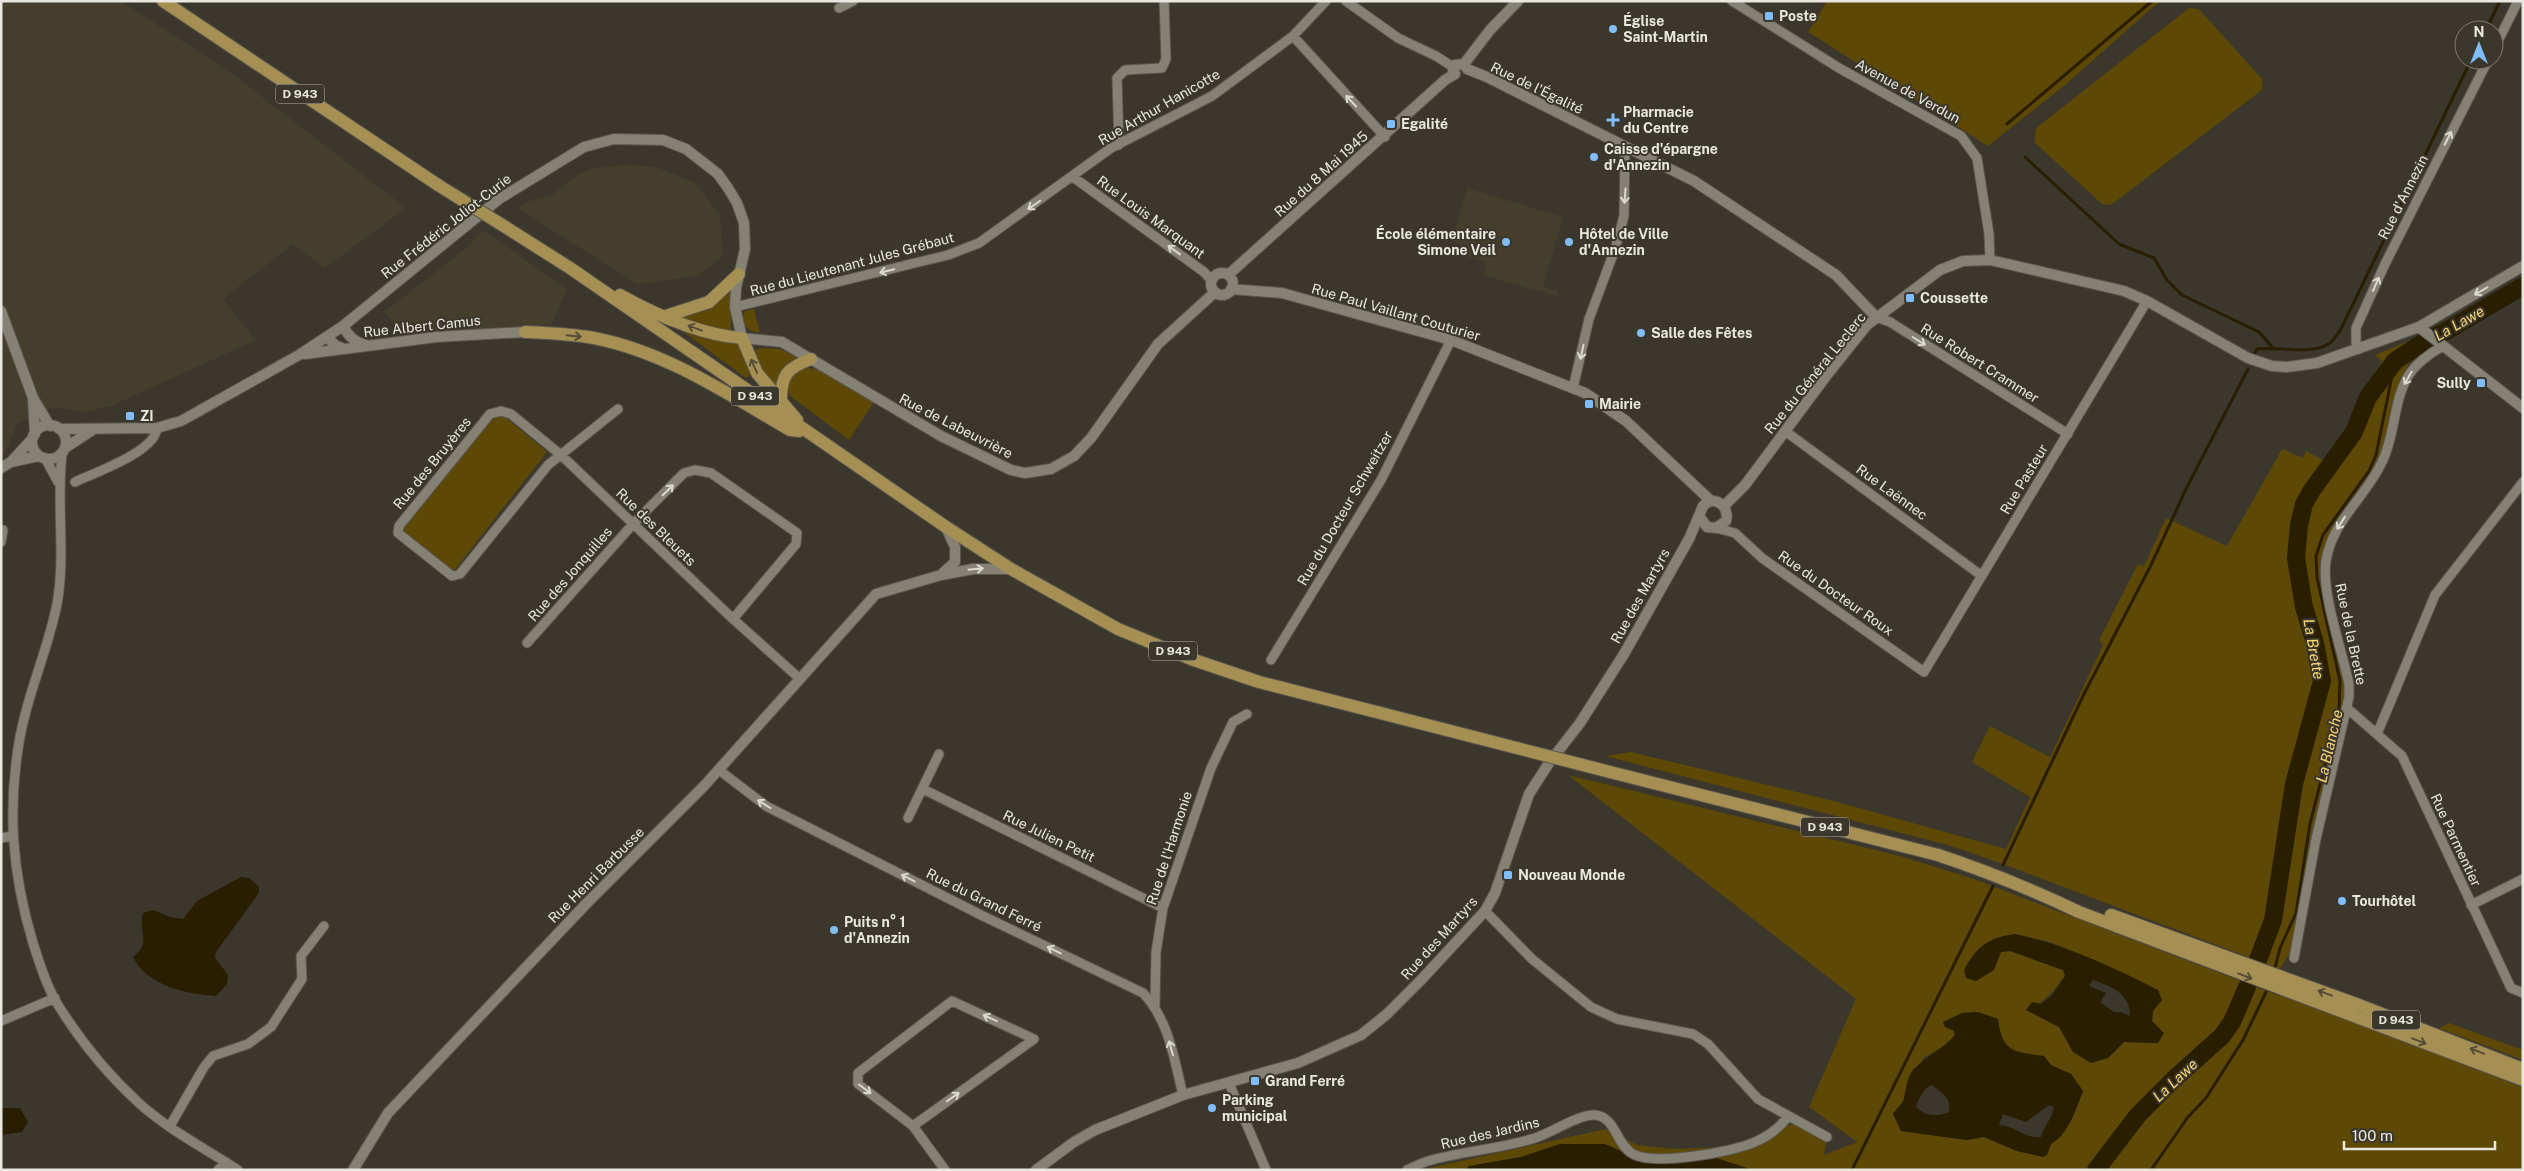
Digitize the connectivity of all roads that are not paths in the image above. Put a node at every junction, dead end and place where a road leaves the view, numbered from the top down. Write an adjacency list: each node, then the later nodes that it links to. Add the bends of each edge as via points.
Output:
1 (163, 1): 21 (main road, D 943, bridge, via 438,185)
2 (853, 1): 9 (street)
3 (1164, 1): 16 (street, via 1166,60 1162,68 1125,70 1117,78)
4 (1326, 1): 11 (street, Rue Arthur Hanicotte)
5 (1346, 1): 14 (street, via 1398,38 1436,56)
6 (1518, 1): 12 (street, via 1490,30)
7 (1732, 1): 19 (street, Avenue de Verdun, via 1839,68 1961,136 1977,158)
8 (2518, 1): 10 (street)
9 (839, 8)
10 (2504, 28)
11 (1292, 36): 15 (street, one-way to 11); 16 (street, Rue Arthur Hanicotte, via 1212,96)
12 (1465, 66): 14 (street, via 1458,63); 17 (street, Rue de l'Égalité)
13 (2483, 70): 41 (street, Rue d'Annezin, one-way to 13, via 2356,328)
14 (1454, 71): 15 (street, Rue du 8 Mai 1945)
15 (1385, 137): 23 (street, Rue du 8 Mai 1945)
16 (1119, 145): 18 (street, Rue Arthur Hanicotte)
17 (1625, 148): 31 (street, Rue de l'Égalité, via 1694,181 1836,275); 44 (street, one-way to 44, via 1624,216 1589,319)
18 (1073, 177): 24 (street, Rue Louis Marquant, one-way to 18); 28 (street, Rue du Lieutenant Jules Grébaut, one-way to 28, via 979,243 938,258)
19 (1990, 260): 27 (street, Rue du Général Leclerc, via 2111,287); 31 (street, Rue du Général Leclerc, via 1963,262 1940,270)
20 (2523, 266): 33 (street, Rue du Général Leclerc, one-way to 33)
21 (570, 268): 30 (main road); 52 (main road, D 943)
22 (739, 274): 28 (street, Rue Frédéric Joliot-Curie); 30 (main road, via 709,302); 32 (street, Rue Frédéric Joliot-Curie, via 745,248 744,223 737,203 718,174 686,149 663,140 614,139 584,147 499,199)
23 (1228, 275): 24 (street, via 1218,274); 25 (street)
24 (1212, 281): 26 (street)
25 (1231, 289): 26 (street, via 1222,295); 37 (street, Rue Paul Vaillant Couturier, via 1282,293)
26 (1215, 292): 43 (street, Rue de Labeuvrière, via 1158,344 1091,438 1074,456 1051,469 1025,473 1010,470 940,436)
27 (2147, 301): 41 (street, Rue du Général Leclerc, via 2223,346 2272,366 2317,363); 54 (street, Rue Pasteur)
28 (735, 308): 36 (street, Rue Frédéric Joliot-Curie)
29 (1, 311): 45 (street)
30 (666, 316): 36 (main road, one-way to 30, via 711,334)
31 (1876, 317): 53 (street, Rue du Général Leclerc); 54 (street, Rue Robert Crammer, one-way to 54, via 1890,322)
32 (343, 326): 35 (street, Rue Frédéric Joliot-Curie); 39 (street, via 351,338)
33 (2421, 328): 38 (street); 41 (street, Rue du Général Leclerc)
34 (525, 332): 39 (street, Rue Albert Camus); 52 (main road, one-way to 52, via 593,338 627,347 704,379 790,430)
35 (327, 337): 40 (street); 42 (street, Rue Frédéric Joliot-Curie)
36 (742, 338): 43 (street, Rue de Labeuvrière, via 782,342); 46 (main road, one-way to 36, via 756,373)
37 (1451, 340): 44 (street, Rue Paul Vaillant Couturier); 80 (street, Rue du Docteur Schweitzer, via 1380,480)
38 (2442, 344): 47 (street); 83 (street, Rue de la Brette, one-way to 83, via 2407,378 2384,460 2339,525 2328,551 2326,579 2349,684)
39 (366, 345): 40 (street, Rue Albert Camus)
40 (344, 349): 42 (street, Rue Albert Camus)
41 (2359, 349)
42 (299, 355): 50 (street, Rue Frédéric Joliot-Curie, via 181,421)
43 (811, 359): 46 (main road, via 790,368 782,383)
44 (1574, 388): 64 (street, Rue Paul Vaillant Couturier, via 1595,398 1626,421)
45 (33, 398): 49 (street); 55 (street)
46 (781, 400): 52 (main road)
47 (2523, 408)
48 (618, 409): 57 (street, Rue des Bruyères)
49 (55, 427): 51 (street, Rue Frédéric Joliot-Curie); 55 (street, via 42,428); 56 (street, via 65,437)
50 (157, 428): 51 (street, Rue Frédéric Joliot-Curie); 62 (street, via 156,436 145,448)
51 (94, 429): 56 (street)
52 (806, 431): 69 (main road, D 943)
53 (1785, 431): 66 (street, Rue du Général Leclerc); 77 (street, Rue Laënnec)
54 (2068, 434): 77 (street, Rue Pasteur)
55 (34, 436): 58 (street, via 34,448); 59 (street)
56 (64, 451): 58 (street, via 54,458); 61 (street)
57 (561, 455): 57 (street, Rue des Bruyères, via 511,414 495,411 399,526 398,533 452,576 460,574 548,465); 68 (street, Rue des Bleuets)
58 (42, 457): 59 (street); 61 (street)
59 (11, 462): 60 (street)
60 (1, 468)
61 (58, 482): 90 (street, via 62,559 57,602 48,646 20,736 14,777)
62 (75, 482)
63 (2523, 482): 85 (street, via 2434,595)
64 (1692, 484): 65 (street, Rue Paul Vaillant Couturier); 67 (street, Rue Paul Vaillant Couturier)
65 (1711, 501): 66 (street); 67 (street, via 1706,502)
66 (1726, 511): 70 (street, via 1723,524); 72 (street, Rue du Docteur Roux)
67 (1700, 514): 70 (street, via 1702,524); 73 (street)
68 (633, 524): 78 (street, Rue des Bleuets); 78 (street, Rue des Jonquilles, one-way to 78, via 684,473 695,470 710,473 796,533 796,544); 79 (street, Rue des Jonquilles)
69 (946, 527): 75 (main road, D 943); 76 (street, via 955,547 955,562)
70 (1713, 529): 72 (street, Rue du Docteur Roux); 73 (street)
71 (3, 530): 74 (street)
72 (1734, 533): 81 (street, Rue du Docteur Roux, via 1762,558)
73 (1689, 538): 96 (street, Rue des Martyrs, via 1624,654 1529,794 1495,893)
74 (1, 542)
75 (1011, 569): 76 (street, Rue Henri Barbusse, one-way to 75, via 979,569); 93 (main road, D 943, bridge, via 1118,629 1259,682 1938,855)
76 (941, 575): 82 (street, Rue Henri Barbusse, via 876,594)
77 (1982, 576): 81 (street, Rue Pasteur)
78 (733, 619): 82 (street, Rue des Bleuets)
79 (527, 643)
80 (1271, 660)
81 (1924, 672)
82 (799, 678): 87 (street, Rue Henri Barbusse)
83 (2348, 710): 85 (street, Rue Parmentier); 98 (street, Rue de la Brette, via 2316,839)
84 (1246, 714): 95 (street, Rue de l'Harmonie, via 1233,722 1210,768)
85 (2377, 734): 94 (street, Rue Parmentier, via 2402,756)
86 (939, 754): 88 (street)
87 (719, 770): 101 (street, Rue du Grand Ferré, one-way to 87, via 1143,993 766,806); 114 (street, Rue Henri Barbusse, via 586,904 388,1113)
88 (923, 789): 89 (street); 95 (street, Rue Julien Petit)
89 (908, 818)
90 (12, 836): 91 (street); 100 (street, via 21,900 39,962)
91 (1, 838)
92 (2523, 879): 94 (street)
93 (2038, 892): 103 (main road, D 943, one-way to 93, via 2081,904); 104 (main road, D 943, one-way to 104, via 2079,912)
94 (2471, 905): 99 (street, Rue Parmentier, via 2511,988)
95 (1163, 908): 101 (street, Rue de l'Harmonie, via 1156,952)
96 (1485, 911): 105 (street, Rue des Martyrs, via 1370,1029 1298,1063); 107 (street, via 1532,959 1591,1007 1617,1019 1694,1034 1708,1044 1758,1099)
97 (324, 926): 108 (street, via 301,956 302,980 271,1027 248,1044 213,1056)
98 (2294, 958)
99 (2523, 993)
100 (55, 998): 102 (street); 108 (street, via 103,1066 142,1105)
101 (1155, 1005): 106 (street, Rue du Grand Ferré, one-way to 101, via 1164,1022)
102 (1, 1021)
103 (2523, 1068)
104 (2523, 1080)
105 (1228, 1083): 106 (street, Rue des Martyrs); 117 (street)
106 (1184, 1095): 116 (street, Rue des Martyrs, via 1095,1130)
107 (1788, 1117): 110 (street); 118 (street, Rue des Jardins, via 1777,1129 1755,1142 1710,1153 1649,1159 1633,1155 1605,1118 1594,1115 1535,1138 1426,1162)
108 (170, 1126): 111 (street)
109 (913, 1126): 109 (street, one-way to 109, via 945,1102 1034,1039 952,1001 858,1073 858,1084); 115 (street)
110 (1827, 1137)
111 (226, 1162): 112 (street); 113 (street)
112 (218, 1170)
113 (238, 1170)
114 (353, 1170)
115 (945, 1170)
116 (1036, 1170)
117 (1266, 1170)
118 (1407, 1170)

